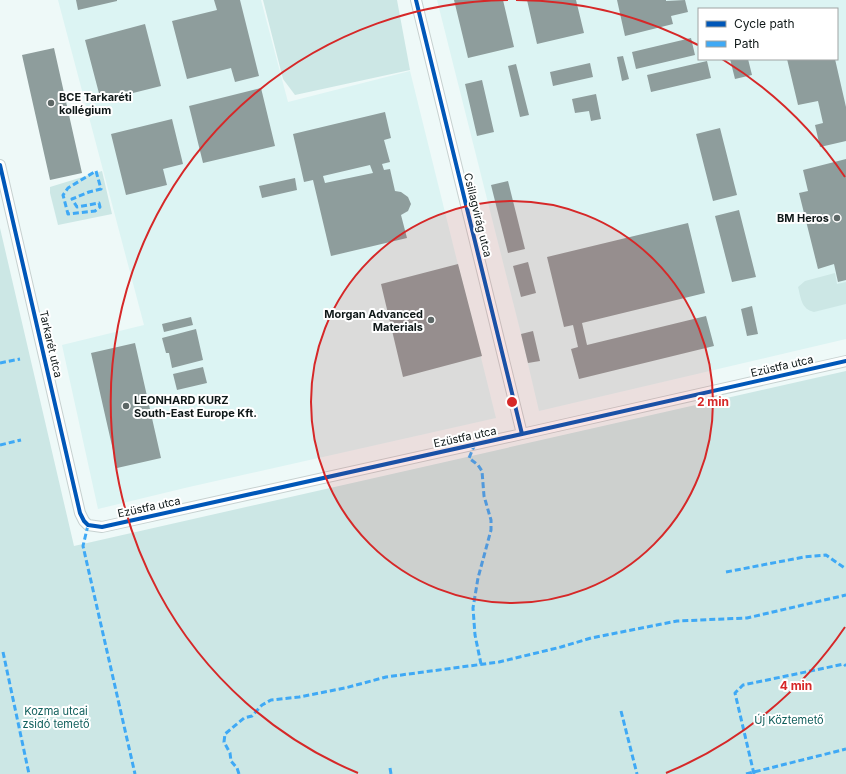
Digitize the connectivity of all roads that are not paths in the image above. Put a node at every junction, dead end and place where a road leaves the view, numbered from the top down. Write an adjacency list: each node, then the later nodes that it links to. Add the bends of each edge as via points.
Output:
1 (416, 0): 4 (street, Csillagvirág utca)
2 (0, 166): 5 (street, Tarkarét utca, via 80,513)
3 (846, 361): 4 (street, Ezüstfa utca)
4 (522, 434): 5 (street, Ezüstfa utca, via 102,527)
5 (88, 526)

